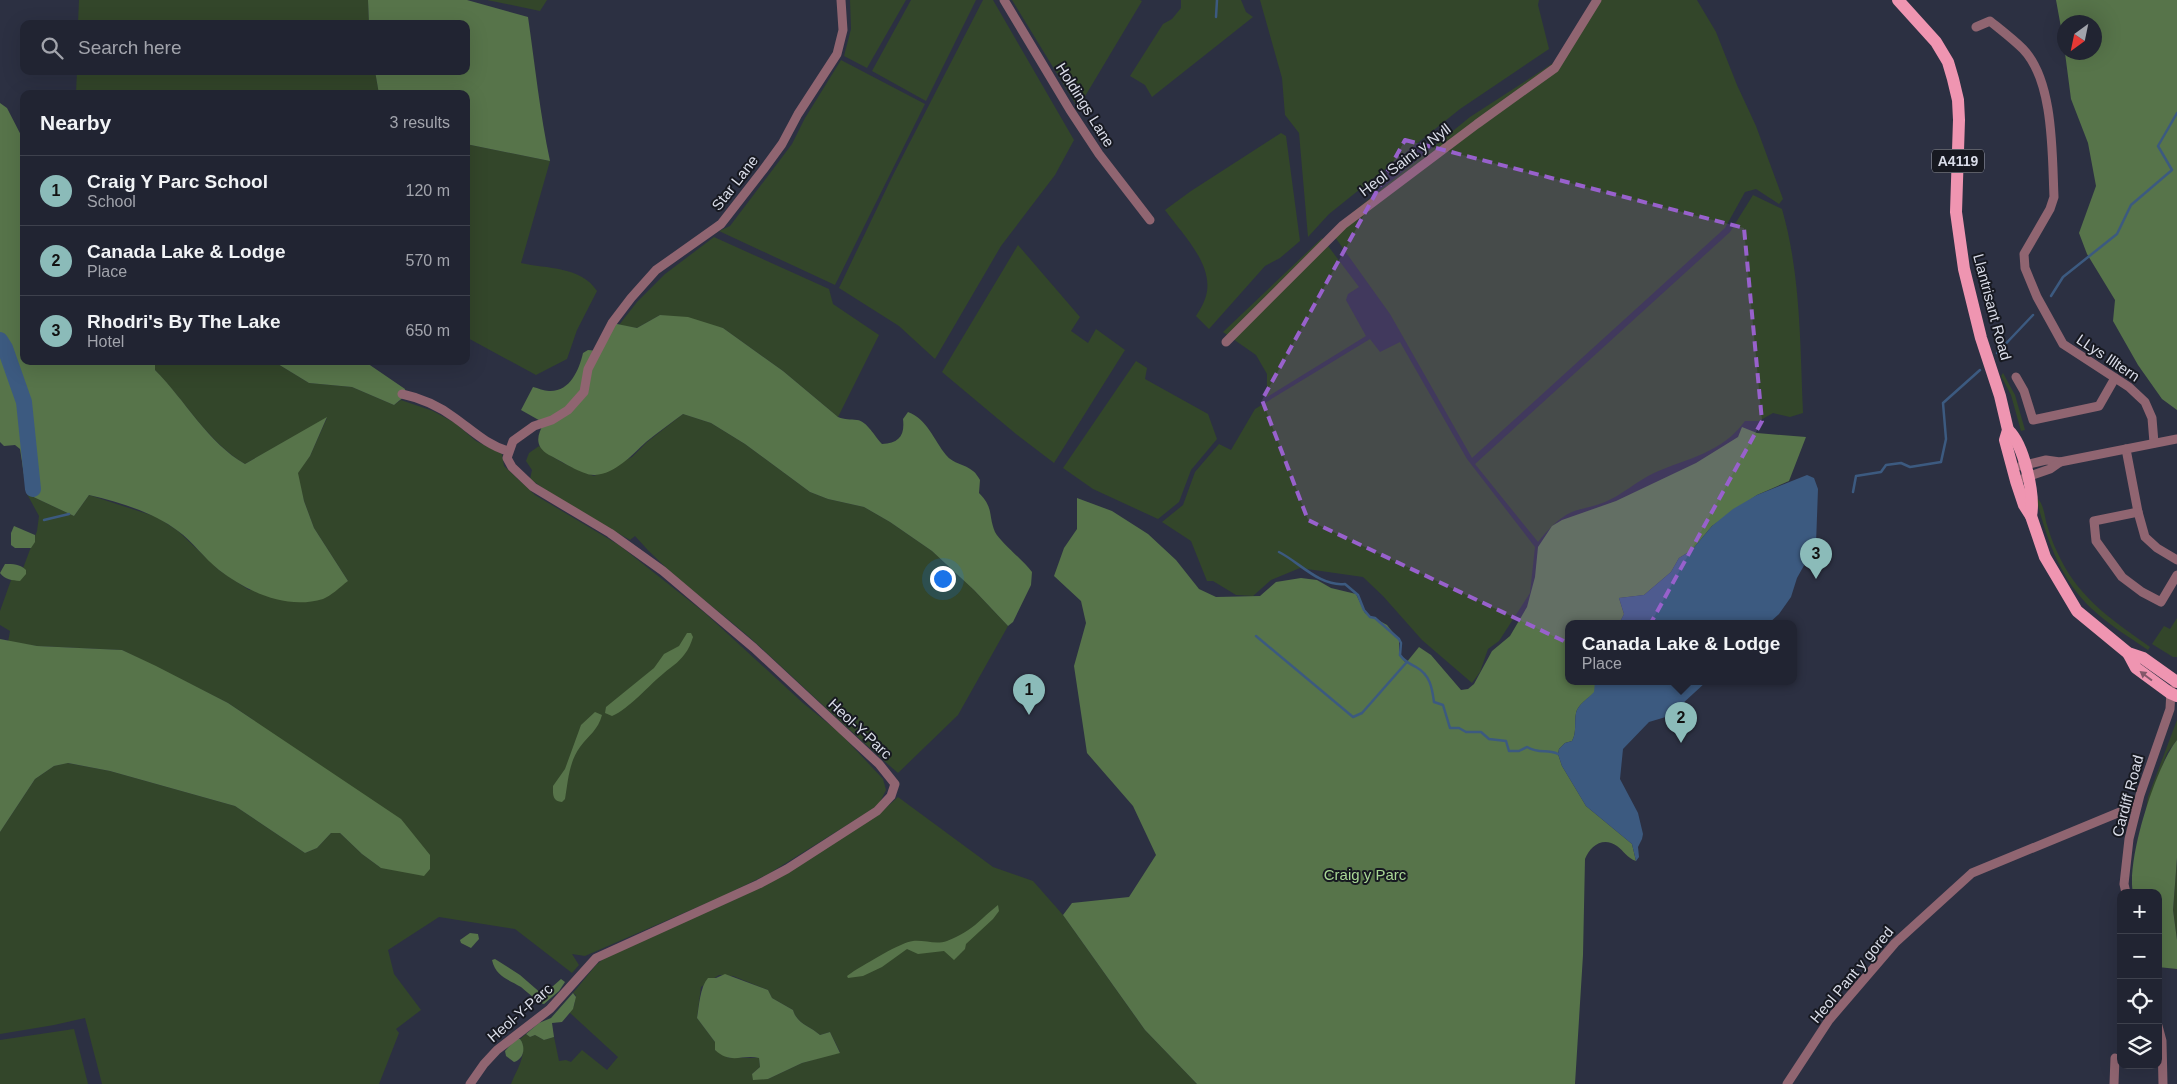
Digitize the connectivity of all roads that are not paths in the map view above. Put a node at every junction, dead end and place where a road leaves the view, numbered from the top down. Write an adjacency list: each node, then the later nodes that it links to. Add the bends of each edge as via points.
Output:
1 (841, 0): 14 (street, Star Lane, via 843,30 837,54 782,144 721,224 656,270 631,298 612,323 588,369 584,392 568,410 522,434)
2 (1004, 0): 6 (street, Holdings Lane, via 1099,154)
3 (1597, 0): 7 (street, Heol Saint y Nyll, via 1555,68 1343,225)
4 (1898, 0): 15 (main road, Llantrisant Road / A4119, via 1936,42 1948,62 1953,79 1959,120 1956,212 1964,269 2008,430 2005,440)
5 (1976, 27): 9 (street, LLys Illtern, via 1990,22 2024,50 2038,73 2049,113 2054,197 2024,254 2025,268 2063,344)
6 (1150, 220)
7 (1226, 342)
8 (2016, 377): 9 (street, via 2033,420 2099,406)
9 (2115, 378): 12 (street, LLys Illtern, via 2145,402 2152,418)
10 (402, 394): 14 (street, via 443,410 493,446)
11 (2177, 439): 12 (street)
12 (2154, 444): 13 (street)
13 (2126, 449): 15 (street, via 2060,462 2050,469); 16 (street)
14 (508, 451): 24 (street, Heol-Y-Parc, via 507,458 512,467 533,487 610,533 663,572 754,648 879,764 896,784 892,796 877,811 787,869 596,958 550,1009 484,1064)
15 (2020, 473): 19 (main road, Llantrisant Road / A4119, via 2033,506 2031,516 2045,557 2077,611 2128,653 2142,658)
16 (2138, 512): 17 (street, via 2146,537); 18 (street, via 2094,521 2096,541 2122,577 2161,602)
17 (2177, 560)
18 (2177, 575)
19 (2176, 689): 20 (street, Cardiff Road)
20 (2137, 805): 21 (street, Cardiff Road, via 2129,839); 25 (street, Heol Pant y gored, via 1972,874 1894,942 1829,1020)
21 (2125, 889)
22 (2162, 1041): 27 (street)
23 (2115, 1058): 26 (street)
24 (470, 1084)
25 (1787, 1084)
26 (2114, 1084)
27 (2163, 1084)

